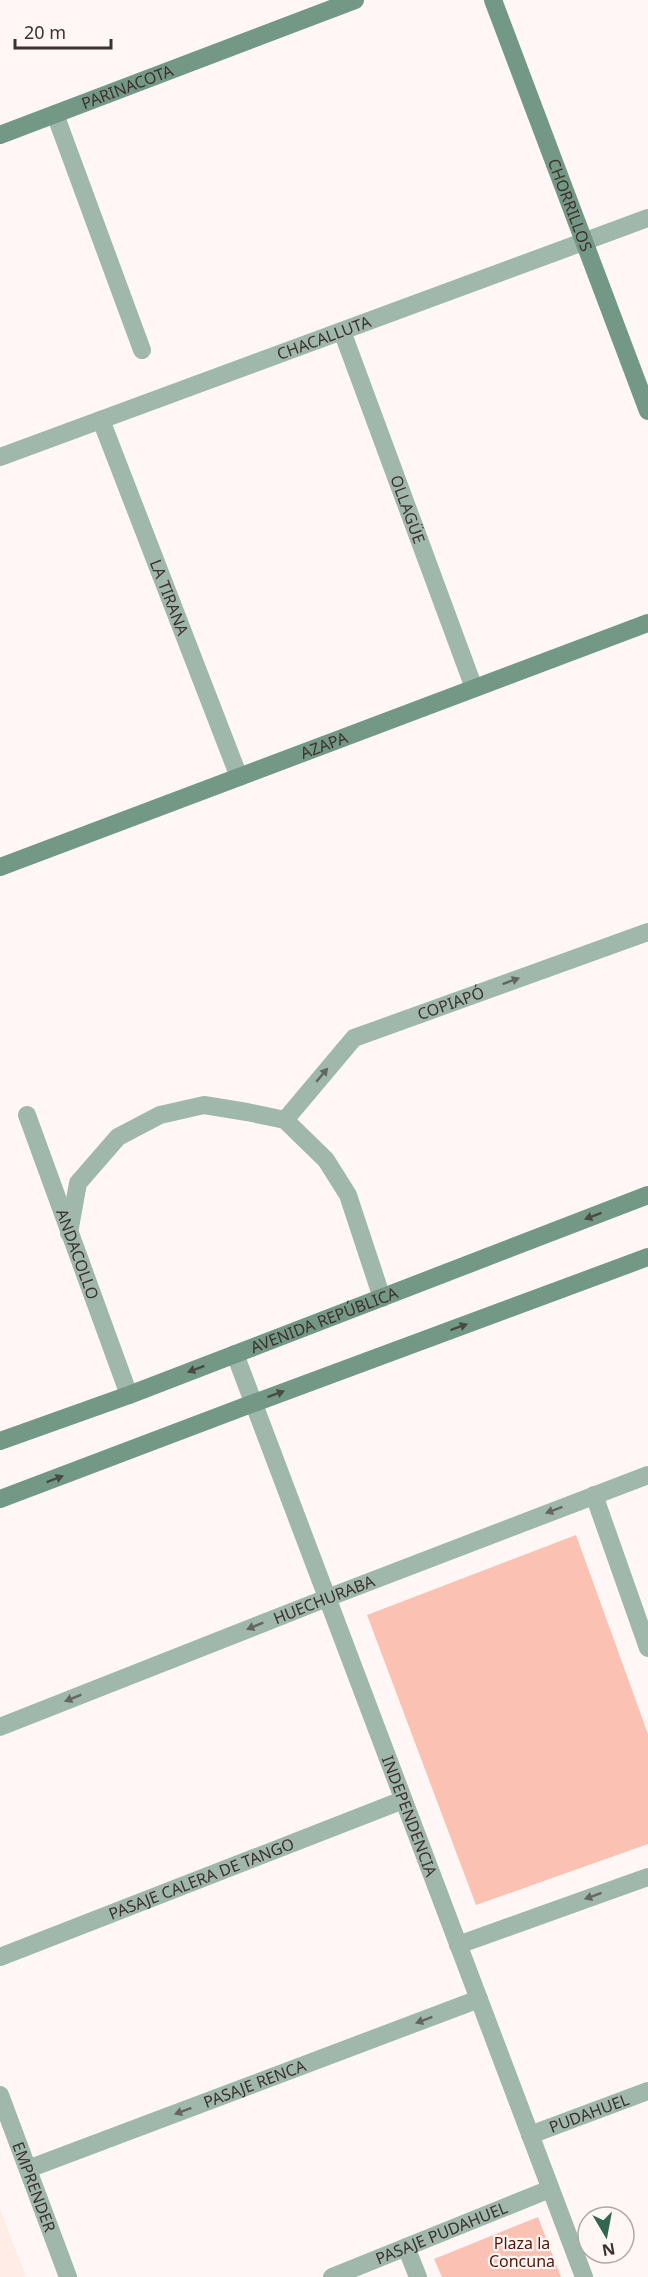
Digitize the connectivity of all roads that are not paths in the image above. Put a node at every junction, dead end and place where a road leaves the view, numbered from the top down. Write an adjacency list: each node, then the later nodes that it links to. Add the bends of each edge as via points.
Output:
1 (355, 0): 3 (street, PARINACOTA)
2 (493, 0): 6 (street, CHORRILLOS)
3 (55, 114): 4 (street, PARINACOTA); 8 (street)
4 (0, 135)
5 (648, 218): 6 (street, CHACALLUTA)
6 (584, 242): 7 (street, CHACALLUTA); 9 (street, CHORRILLOS)
7 (342, 331): 10 (street, CHACALLUTA); 13 (street, OLLAGÜE)
8 (142, 350)
9 (648, 411)
10 (100, 420): 11 (street, CHACALLUTA); 14 (street, LA TIRANA)
11 (0, 457)
12 (648, 623): 13 (street, AZAPA)
13 (474, 688): 14 (street, AZAPA)
14 (239, 777): 15 (street, AZAPA)
15 (0, 867)
16 (648, 932): 18 (street, COPIAPÓ, one-way to 16, via 354,1038)
17 (27, 1115): 20 (street, ANDACOLLO)
18 (285, 1120): 20 (street, via 204,1105 160,1115 118,1137 78,1183); 22 (street, via 326,1160 348,1195)
19 (648, 1195): 22 (street, AVENIDA REPÚBLICA, one-way to 22)
20 (69, 1233): 24 (street, ANDACOLLO)
21 (648, 1257): 25 (street, one-way to 21)
22 (382, 1298): 23 (street, AVENIDA REPÚBLICA)
23 (235, 1354): 24 (street, AVENIDA REPÚBLICA, one-way to 24); 25 (street, INDEPENDENCIA)
24 (129, 1395): 26 (street, AVENIDA REPÚBLICA)
25 (254, 1403): 29 (street, one-way to 25); 30 (street, INDEPENDENCIA)
26 (0, 1441)
27 (648, 1474): 28 (street, HUECHURABA)
28 (594, 1495): 30 (street, HUECHURABA, one-way to 30); 31 (street)
29 (0, 1499)
30 (327, 1598): 32 (street, HUECHURABA, one-way to 32); 33 (street, INDEPENDENCIA)
31 (648, 1648)
32 (0, 1727)
33 (403, 1800): 35 (street, INDEPENDENCIA); 36 (street, PASAJE CALERA DE TANGO)
34 (648, 1877): 35 (street, one-way to 35)
35 (458, 1945): 37 (street, INDEPENDENCIA)
36 (0, 1957)
37 (479, 1999): 40 (street, INDEPENDENCIA); 41 (street, PASAJE RENCA, one-way to 41)
38 (648, 2091): 40 (street, PUDAHUEL)
39 (0, 2095): 41 (street, EMPRENDER)
40 (530, 2135): 42 (street, INDEPENDENCIA)
41 (28, 2169): 44 (street, EMPRENDER)
42 (550, 2189): 43 (street, PASAJE PUDAHUEL); 47 (street, INDEPENDENCIA)
43 (406, 2247): 45 (street, PASAJE PUDAHUEL); 46 (street)
44 (68, 2277)
45 (332, 2277)
46 (418, 2277)
47 (584, 2277)

